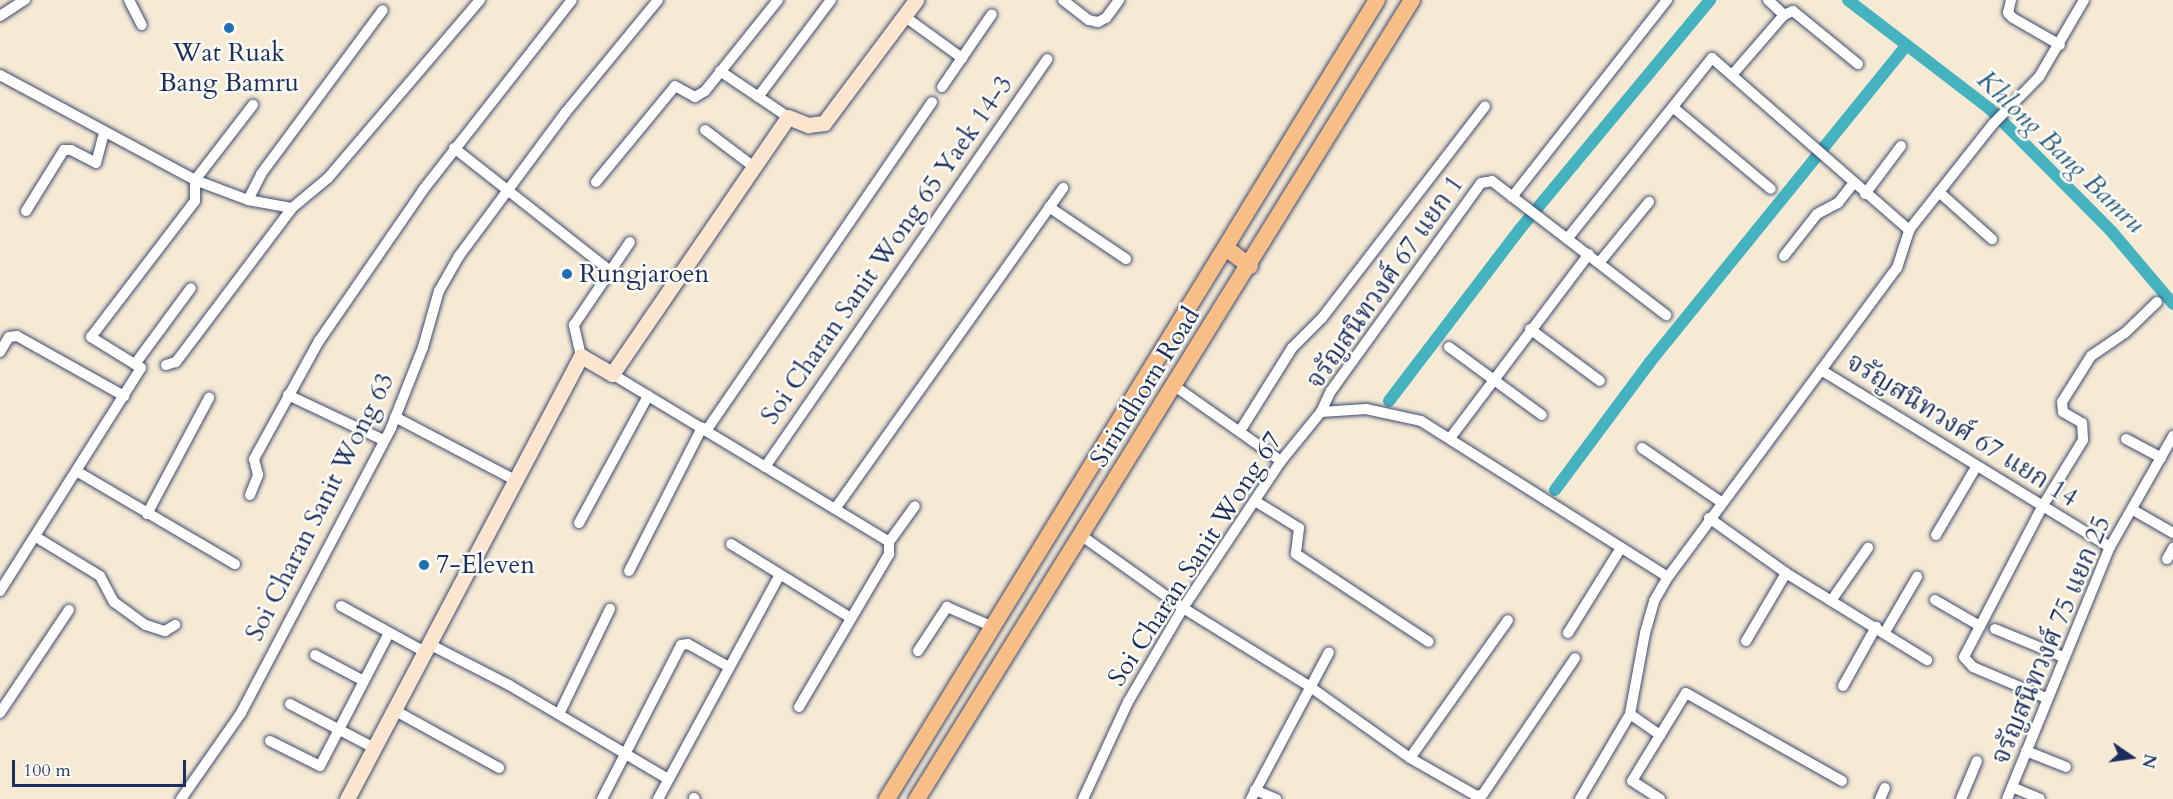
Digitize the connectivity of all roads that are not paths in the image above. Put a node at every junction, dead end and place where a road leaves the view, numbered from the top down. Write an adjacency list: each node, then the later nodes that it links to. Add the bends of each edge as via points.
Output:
1 (25, 0): 20 (street)
2 (129, 0): 22 (street)
3 (480, 0): 54 (street, via 328,178)
4 (572, 0): 40 (street)
5 (658, 0): 45 (street, Soi Charan Sanit Wong 63)
6 (778, 0): 27 (street)
7 (831, 0): 31 (street)
8 (916, 0): 21 (street)
9 (1063, 0): 10 (street, via 1089,20 1098,22 1106,18)
10 (1119, 0)
11 (1377, 0): 60 (main road, Sirindhorn Road)
12 (1412, 0): 65 (main road, Sirindhorn Road)
13 (1667, 0): 50 (street)
14 (1768, 0): 19 (street)
15 (2011, 0): 23 (street, via 2008,13 2013,18)
16 (2084, 0): 23 (street)
17 (383, 10): 51 (street, via 261,174)
18 (992, 14): 24 (street)
19 (1784, 15): 26 (street, via 1798,13); 29 (street)
20 (0, 16)
21 (904, 16): 24 (street); 36 (street, via 824,123 816,126)
22 (142, 25)
23 (2060, 45): 48 (street, via 2039,77 1993,124)
24 (962, 58): 30 (street)
25 (1047, 59): 100 (street, Soi Charan Sanit Wong 65 Yaek 14-3)
26 (1858, 64)
27 (720, 71): 31 (street); 43 (street, via 700,95 691,95 680,86 672,89)
28 (0, 75): 38 (street)
29 (1732, 75): 35 (street, via 1712,58); 44 (street)
30 (942, 87)
31 (758, 97): 36 (street)
32 (932, 102): 90 (street)
33 (253, 105): 42 (street)
34 (1485, 106): 91 (street, via 1322,318 1292,348)
35 (1674, 108): 47 (street); 57 (street)
36 (788, 117): 41 (street)
37 (705, 130): 41 (street)
38 (104, 134): 42 (street); 55 (street, via 96,163 64,150)
39 (1901, 146): 49 (street)
40 (454, 148): 45 (street); 83 (street, via 375,256)
41 (754, 167): 79 (street)
42 (195, 180): 51 (street); 77 (street, via 195,201 91,337)
43 (596, 182)
44 (1853, 184): 49 (street); 62 (street, via 1838,203 1817,214)
45 (510, 188): 67 (street); 89 (street, Soi Charan Sanit Wong 63, via 459,256 439,291 423,347)
46 (1063, 188): 53 (street)
47 (1771, 189)
48 (1940, 192): 56 (street); 58 (street)
49 (1865, 194): 56 (street)
50 (1512, 197): 57 (street); 87 (street, จรัญสนิทวงศ์ 67 แยก 1, via 1486,180 1331,391)
51 (248, 200): 54 (street)
52 (1649, 202): 64 (street)
53 (1049, 207): 63 (street); 108 (street)
54 (292, 208): 76 (street, via 176,362)
55 (26, 211)
56 (1909, 230): 78 (street, via 1897,268)
57 (1567, 238): 61 (street)
58 (1992, 239)
59 (630, 242): 67 (street)
60 (1226, 248): 65 (main road); 66 (main road, Sirindhorn Road)
61 (1589, 254): 64 (street); 72 (street)
62 (1784, 256)
63 (1126, 259)
64 (1599, 263): 71 (street)
65 (1250, 266): 68 (main road, Sirindhorn Road)
66 (1214, 268): 68 (main road); 141 (main road, Sirindhorn Road)
67 (609, 270): 75 (street, via 574,325)
68 (1237, 285): 82 (main road, Sirindhorn Road)
69 (191, 288): 77 (street)
70 (2157, 303): 107 (street, via 2126,333 2091,356 2062,402 2062,412 2082,423 2083,440)
71 (1666, 315)
72 (1530, 330): 80 (street); 81 (street)
73 (1449, 347): 80 (street)
74 (0, 352): 84 (street, via 9,337 16,336)
75 (581, 356): 79 (street); 102 (street)
76 (166, 365)
77 (138, 366): 84 (street)
78 (1821, 370): 99 (street, จรัญสนิทวงศ์ 67 แยก 14); 105 (street)
79 (612, 374): 85 (street)
80 (1493, 379): 88 (street); 93 (street)
81 (1600, 381)
82 (1176, 387): 91 (street); 115 (main road, Sirindhorn Road)
83 (288, 394): 95 (street); 103 (street, via 254,459 258,475)
84 (124, 396): 101 (street)
85 (648, 396): 90 (street); 112 (street)
86 (209, 398): 110 (street)
87 (1322, 412): 93 (street, via 1366,409 1403,415); 98 (street, Soi Charan Sanit Wong 67)
88 (1542, 415)
89 (395, 417): 95 (street, Soi Charan Sanit Wong 63); 102 (street)
90 (704, 430): 100 (street); 125 (street)
91 (1240, 431): 98 (street)
92 (2173, 436): 97 (street, จรัญสนิทวงศ์ 75 แยก 25)
93 (1451, 437): 120 (street)
94 (2126, 439): 97 (street)
95 (383, 440): 181 (street, Soi Charan Sanit Wong 63, via 241,713)
96 (1642, 448): 105 (street)
97 (2161, 458): 109 (street, จรัญสนิทวงศ์ 75 แยก 25)
98 (1281, 461): 104 (street, Soi Charan Sanit Wong 67)
99 (1976, 466): 107 (street, จรัญสนิทวงศ์ 67 แยก 14); 114 (street)
100 (765, 467): 108 (street)
101 (78, 472): 110 (street); 116 (street)
102 (515, 480): 148 (street)
103 (250, 495)
104 (1255, 501): 134 (street, Soi Charan Sanit Wong 67); 147 (street, via 1299,528 1296,554)
105 (1721, 502): 111 (street)
106 (915, 506): 117 (street)
107 (2042, 507): 119 (street, จรัญสนิทวงศ์ 67 แยก 14); 140 (street)
108 (835, 509): 117 (street)
109 (2133, 510): 113 (street); 119 (street, จรัญสนิทวงศ์ 75 แยก 25)
110 (147, 514): 124 (street)
111 (1709, 518): 126 (street); 128 (street)
112 (579, 523)
113 (2173, 533)
114 (1936, 535)
115 (1082, 536): 134 (street); 186 (main road, Sirindhorn Road)
116 (36, 537): 130 (street); 139 (street, via 100,576 114,602 146,625 165,631)
117 (889, 542): 137 (street, via 889,554)
118 (731, 544): 127 (street)
119 (2110, 547): 152 (street, จรัญสนิทวงศ์ 75 แยก 25)
120 (1622, 548): 128 (street); 145 (street)
121 (1868, 548): 132 (street)
122 (2173, 548): 123 (street)
123 (2167, 559)
124 (235, 564)
125 (629, 571)
126 (1786, 573): 132 (street); 146 (street)
127 (778, 576): 137 (street); 155 (street)
128 (1668, 577): 165 (street, via 1654,600)
129 (1917, 577): 143 (street)
130 (0, 591)
131 (1935, 600): 140 (street)
132 (1831, 602): 143 (street)
133 (341, 606): 144 (street)
134 (1183, 608): 157 (street); 187 (street, Soi Charan Sanit Wong 67, via 1128,702)
135 (610, 609): 164 (street)
136 (69, 610): 163 (street)
137 (849, 617): 161 (street)
138 (1508, 620): 172 (street)
139 (175, 625)
140 (1980, 626): 159 (street, via 1966,662)
141 (993, 627): 149 (street, via 946,607); 185 (main road, Sirindhorn Road)
142 (1995, 629): 152 (street)
143 (1881, 630): 154 (street); 158 (street)
144 (389, 633): 148 (street); 156 (street)
145 (1568, 633)
146 (1746, 641)
147 (1429, 642)
148 (427, 648): 162 (street); 164 (street)
149 (918, 651)
150 (1329, 652): 157 (street)
151 (315, 655): 156 (street)
152 (2063, 657): 159 (street, จรัญสนิทวงศ์ 75 แยก 25)
153 (1575, 658): 172 (street, via 1484,794 1477,796)
154 (1927, 660)
155 (729, 667): 171 (street, via 688,644 681,645); 176 (street)
156 (364, 681): 166 (street)
157 (1309, 686): 172 (street); 180 (street)
158 (1843, 686)
159 (2046, 698): 170 (street, จรัญสนิทวงศ์ 75 แยก 25)
160 (290, 704): 166 (street)
161 (799, 707)
162 (394, 710): 169 (street); 175 (street)
163 (0, 713)
164 (559, 714): 171 (street)
165 (1630, 714): 167 (street); 189 (street)
166 (339, 730): 168 (street, via 320,766); 169 (street)
167 (1660, 735): 177 (street, via 1688,693); 190 (street, via 1632,782)
168 (270, 741)
169 (374, 748): 182 (street)
170 (2026, 751): 174 (street); 178 (street, จรัญสนิทวงศ์ 75 แยก 25)
171 (626, 754): 176 (street); 183 (street)
172 (1410, 758)
173 (1977, 761): 192 (street)
174 (2066, 767)
175 (499, 768)
176 (669, 779): 184 (street)
177 (1842, 781)
178 (2012, 787): 193 (street, จรัญสนิทวงศ์ 75 แยก 25); 194 (street)
179 (1885, 788): 191 (street)
180 (1253, 794): 188 (street)
181 (181, 799)
182 (347, 799)
183 (602, 799)
184 (658, 799)
185 (887, 799)
186 (917, 799)
187 (1083, 799)
188 (1276, 799)
189 (1580, 799)
190 (1660, 799)
191 (1880, 799)
192 (1961, 799)
193 (2007, 799)
194 (2040, 799)

